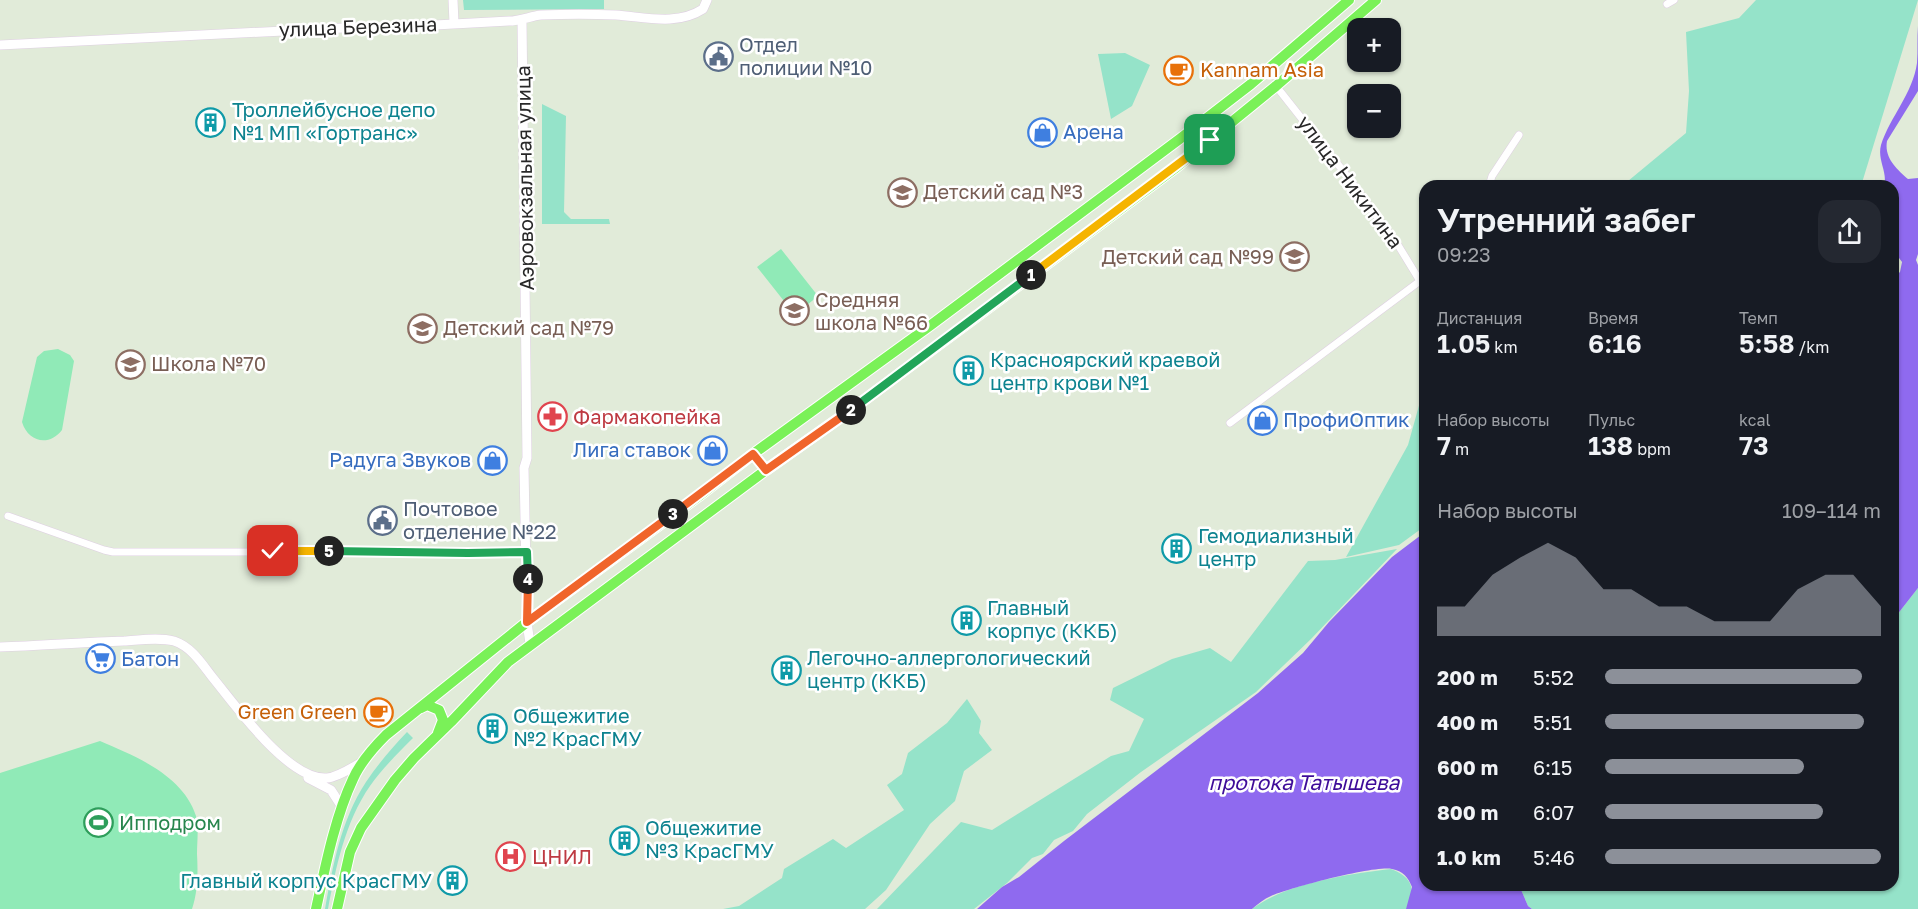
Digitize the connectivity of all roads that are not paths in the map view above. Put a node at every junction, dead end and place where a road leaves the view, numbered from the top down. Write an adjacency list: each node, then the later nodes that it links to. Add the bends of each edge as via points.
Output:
1 (453, 0): 6 (street)
2 (707, 0): 5 (street, улица Березина, via 703,9 685,18 538,15)
3 (1349, 0): 10 (main road)
4 (1376, 0): 8 (main road)
5 (522, 20): 6 (street, улица Березина); 21 (street, Аэровокзальная улица)
6 (454, 23): 7 (street, улица Березина)
7 (0, 45)
8 (1276, 86): 11 (main road); 15 (street, улица Никитина, via 1378,217)
9 (1519, 135): 13 (street)
10 (1181, 138): 11 (main road, via 1182,147); 12 (main road)
11 (1195, 153): 14 (main road)
12 (1140, 169): 14 (main road, via 1150,171); 18 (main road)
13 (1491, 180)
14 (1154, 184): 19 (main road)
15 (1419, 279)
16 (1419, 282): 17 (street)
17 (1230, 423)
18 (753, 454): 19 (main road); 22 (main road)
19 (766, 470): 23 (main road)
20 (8, 516): 21 (street, via 113,552)
21 (527, 552): 22 (street, Аэровокзальная улица)
22 (527, 622): 23 (street, Аэровокзальная улица); 25 (main road)
23 (530, 644): 26 (main road)
24 (0, 647): 28 (street, via 157,639 184,645 244,717 288,764)
25 (417, 710): 26 (main road, via 427,705 439,710 443,720); 27 (main road, via 386,735)
26 (437, 736): 31 (main road, via 394,780 361,828 350,852)
27 (366, 760): 28 (street, via 329,778); 29 (main road, via 353,778)
28 (302, 772): 29 (street, via 331,790)
29 (342, 807): 30 (main road)
30 (316, 909)
31 (337, 909)

